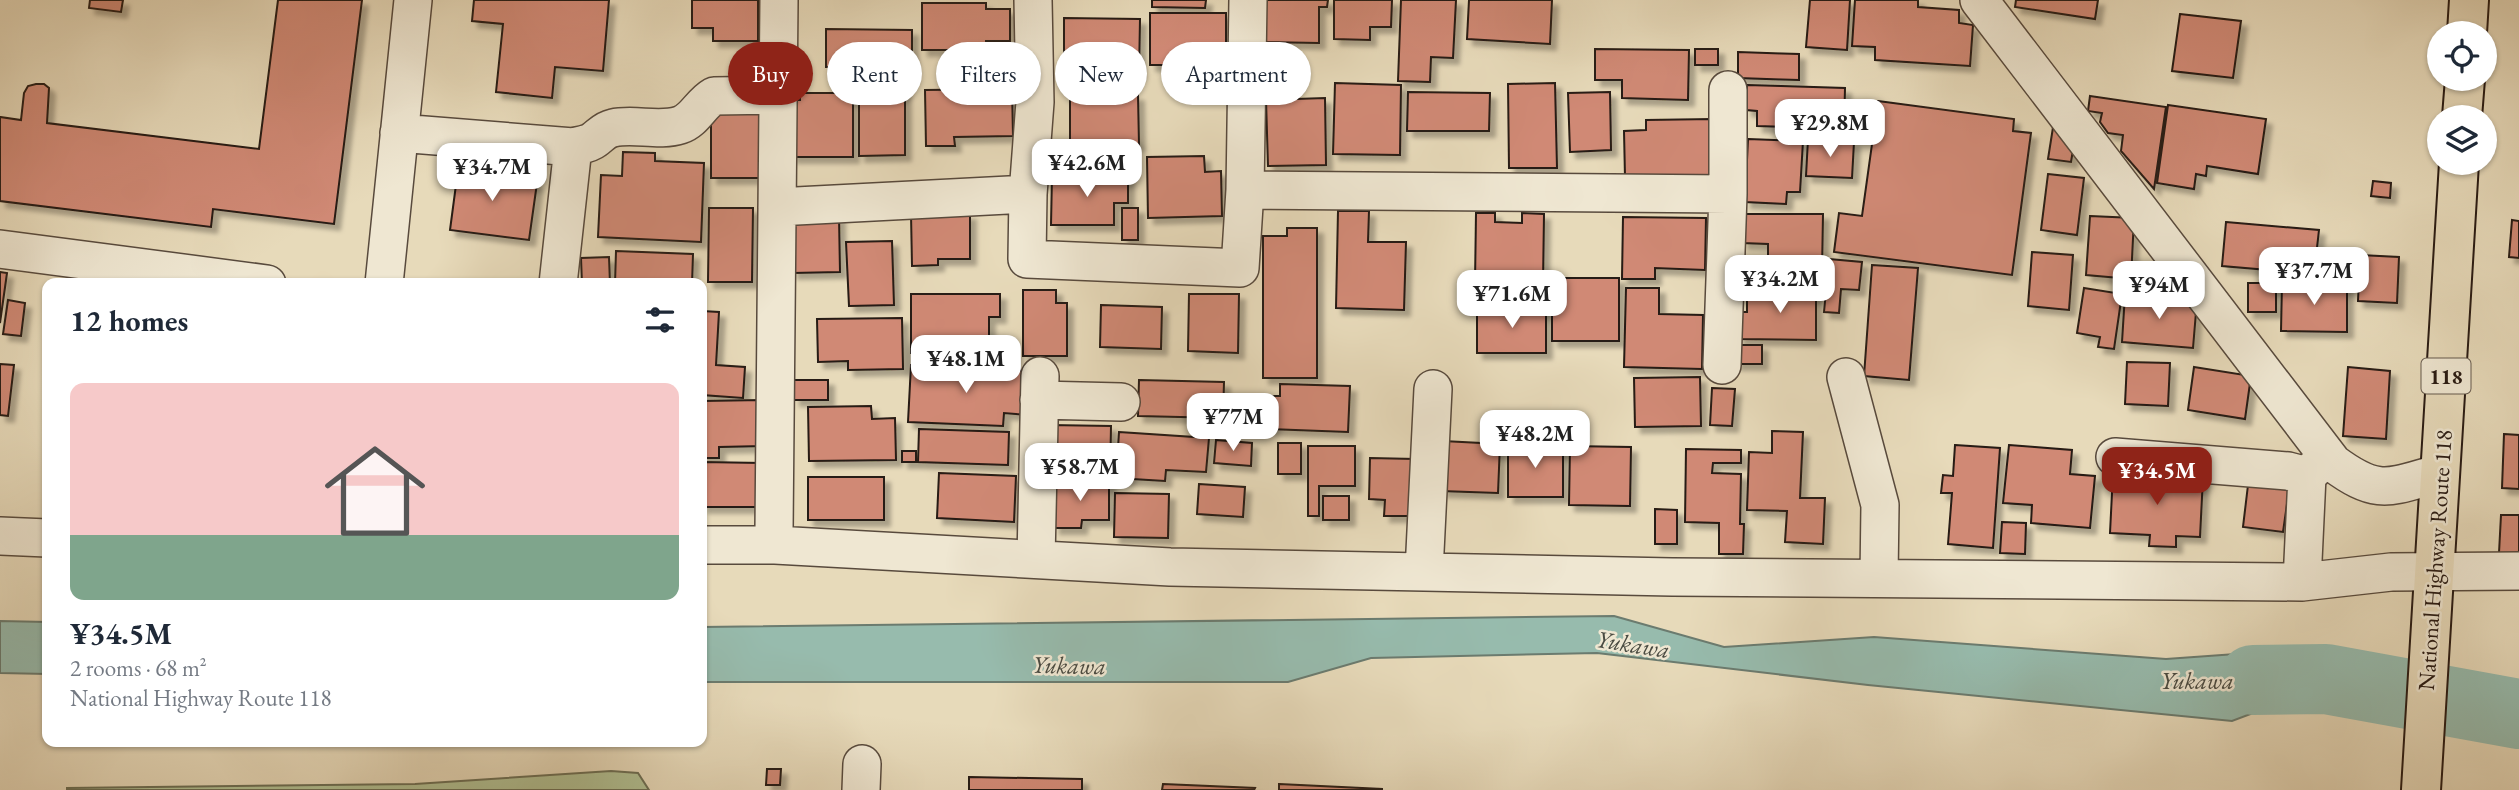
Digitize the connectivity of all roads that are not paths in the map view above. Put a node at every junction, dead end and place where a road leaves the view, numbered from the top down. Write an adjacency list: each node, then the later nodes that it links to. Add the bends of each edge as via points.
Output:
1 (413, 0): 12 (street)
2 (779, 0): 8 (street)
3 (1033, 0): 16 (street, via 1035,102)
4 (1248, 0): 15 (street)
5 (1979, 0): 28 (street)
6 (2469, 0): 7 (highway)
7 (2468, 21)
8 (779, 42)
9 (1728, 90): 17 (street)
10 (728, 96): 13 (street, via 706,100 682,124 615,128)
11 (778, 105): 18 (street)
12 (399, 133): 13 (street); 21 (street)
13 (573, 147): 22 (street)
14 (2458, 175): 29 (highway, National Highway Route 118 / 118)
15 (1245, 190): 16 (street, via 1240,268 1027,259); 17 (street)
16 (1028, 194): 18 (street)
17 (1728, 194): 23 (street)
18 (777, 207): 30 (street)
19 (0, 248): 20 (street)
20 (222, 278)
21 (385, 278)
22 (559, 278)
23 (1723, 365)
24 (1846, 377): 37 (street, via 1880,505)
25 (1433, 389): 36 (street)
26 (1121, 402): 34 (street, via 1039,388)
27 (2115, 457): 28 (street, via 2288,471)
28 (2317, 466): 29 (street, via 2385,488); 39 (street)
29 (2440, 473): 38 (highway, National Highway Route 118 / 118)
30 (774, 531)
31 (0, 536): 32 (street)
32 (42, 538)
33 (707, 545): 34 (street)
34 (1035, 559): 36 (street)
35 (2519, 571): 38 (street)
36 (1424, 572): 37 (street)
37 (1879, 578): 39 (street)
38 (2433, 580): 39 (street, via 2379,573); 40 (highway, National Highway Route 118 / 118)
39 (2302, 582)
40 (2421, 790)

